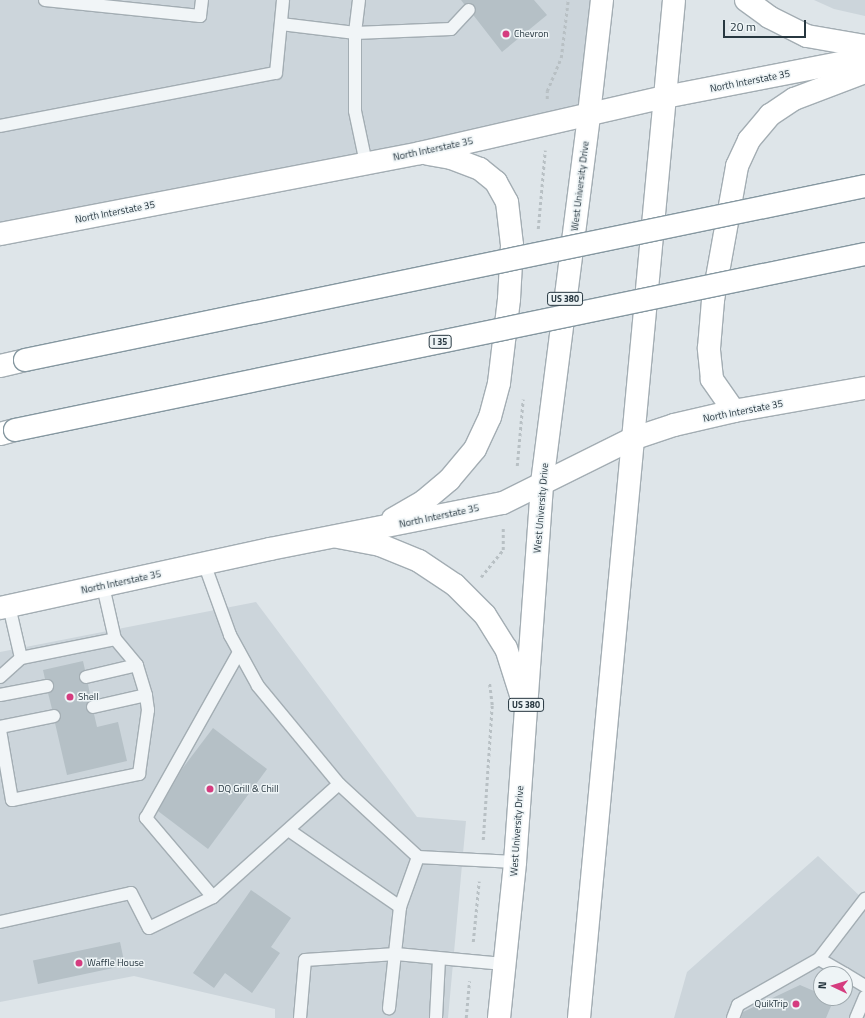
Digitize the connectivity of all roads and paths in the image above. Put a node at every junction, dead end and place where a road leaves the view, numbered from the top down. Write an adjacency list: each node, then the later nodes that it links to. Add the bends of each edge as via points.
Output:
1 (45, 0): 2 (lane, via 200,16)
2 (202, 0)
3 (283, 0): 9 (lane)
4 (359, 0): 10 (lane)
5 (602, 0): 15 (main road, West University Drive / US 380)
6 (674, 0): 14 (main road)
7 (746, 0): 11 (main road, via 769,17 807,36)
8 (469, 10): 10 (lane, via 451,29)
9 (281, 24): 10 (lane); 16 (lane, via 276,73)
10 (355, 33): 18 (lane, via 355,111)
11 (865, 46)
12 (865, 58): 14 (main road, North Interstate 35)
13 (865, 72): 24 (main road, via 794,100 770,115 749,140 737,166 716,279 709,348 712,379)
14 (665, 97): 15 (main road, North Interstate 35); 26 (main road)
15 (589, 114): 17 (main road, North Interstate 35); 27 (main road, West University Drive / US 380)
16 (0, 126)
17 (420, 153): 18 (main road, North Interstate 35); 28 (main road, via 451,158 480,169 496,182 508,202 512,245 503,356 490,417 475,449 450,480 424,501 392,520)
18 (366, 163): 20 (main road, North Interstate 35)
19 (865, 186): 22 (main road, bridge)
20 (0, 234)
21 (865, 254): 25 (main road, I 35, bridge)
22 (0, 366)
23 (865, 388): 24 (main road, North Interstate 35)
24 (734, 411): 26 (main road, North Interstate 35)
25 (8, 432)
26 (632, 439): 27 (main road, North Interstate 35); 66 (main road, via 612,692)
27 (542, 483): 28 (main road, North Interstate 35, via 502,503); 43 (main road, West University Drive / US 380)
28 (360, 532): 29 (main road, North Interstate 35)
29 (338, 537): 30 (main road, North Interstate 35); 43 (main road, via 380,545 419,561 455,585 485,615 506,648)
30 (204, 564): 31 (main road, North Interstate 35); 34 (lane, via 230,635)
31 (103, 586): 32 (main road, North Interstate 35); 33 (lane)
32 (5, 607): 35 (lane)
33 (115, 639): 35 (lane); 36 (lane)
34 (240, 652): 46 (lane, via 258,686); 50 (lane, via 146,818)
35 (21, 658): 37 (lane)
36 (137, 665): 38 (lane); 41 (lane)
37 (0, 677)
38 (86, 677)
39 (47, 686): 40 (lane)
40 (0, 695)
41 (146, 695): 42 (lane); 45 (lane, via 148,710 139,774 12,800)
42 (93, 707)
43 (525, 708): 49 (main road, West University Drive / US 380)
44 (54, 716): 45 (lane)
45 (0, 728)
46 (339, 784): 47 (lane); 48 (lane)
47 (290, 831): 50 (lane); 52 (lane)
48 (418, 857): 49 (lane); 52 (lane)
49 (515, 862): 57 (main road, West University Drive / US 380)
50 (213, 897): 53 (lane, via 149,928 131,893)
51 (865, 899): 55 (lane)
52 (400, 907): 54 (lane)
53 (0, 922)
54 (396, 954): 56 (lane); 62 (lane); 63 (lane, via 305,960)
55 (819, 958): 58 (lane); 67 (lane, via 738,1005)
56 (439, 959): 57 (lane); 64 (lane)
57 (504, 964): 65 (main road, West University Drive / US 380)
58 (832, 966)
59 (853, 979): 60 (lane)
60 (865, 986)
61 (865, 997): 68 (lane)
62 (389, 1008)
63 (300, 1018)
64 (436, 1018)
65 (499, 1018)
66 (579, 1018)
67 (733, 1018)
68 (856, 1018)

